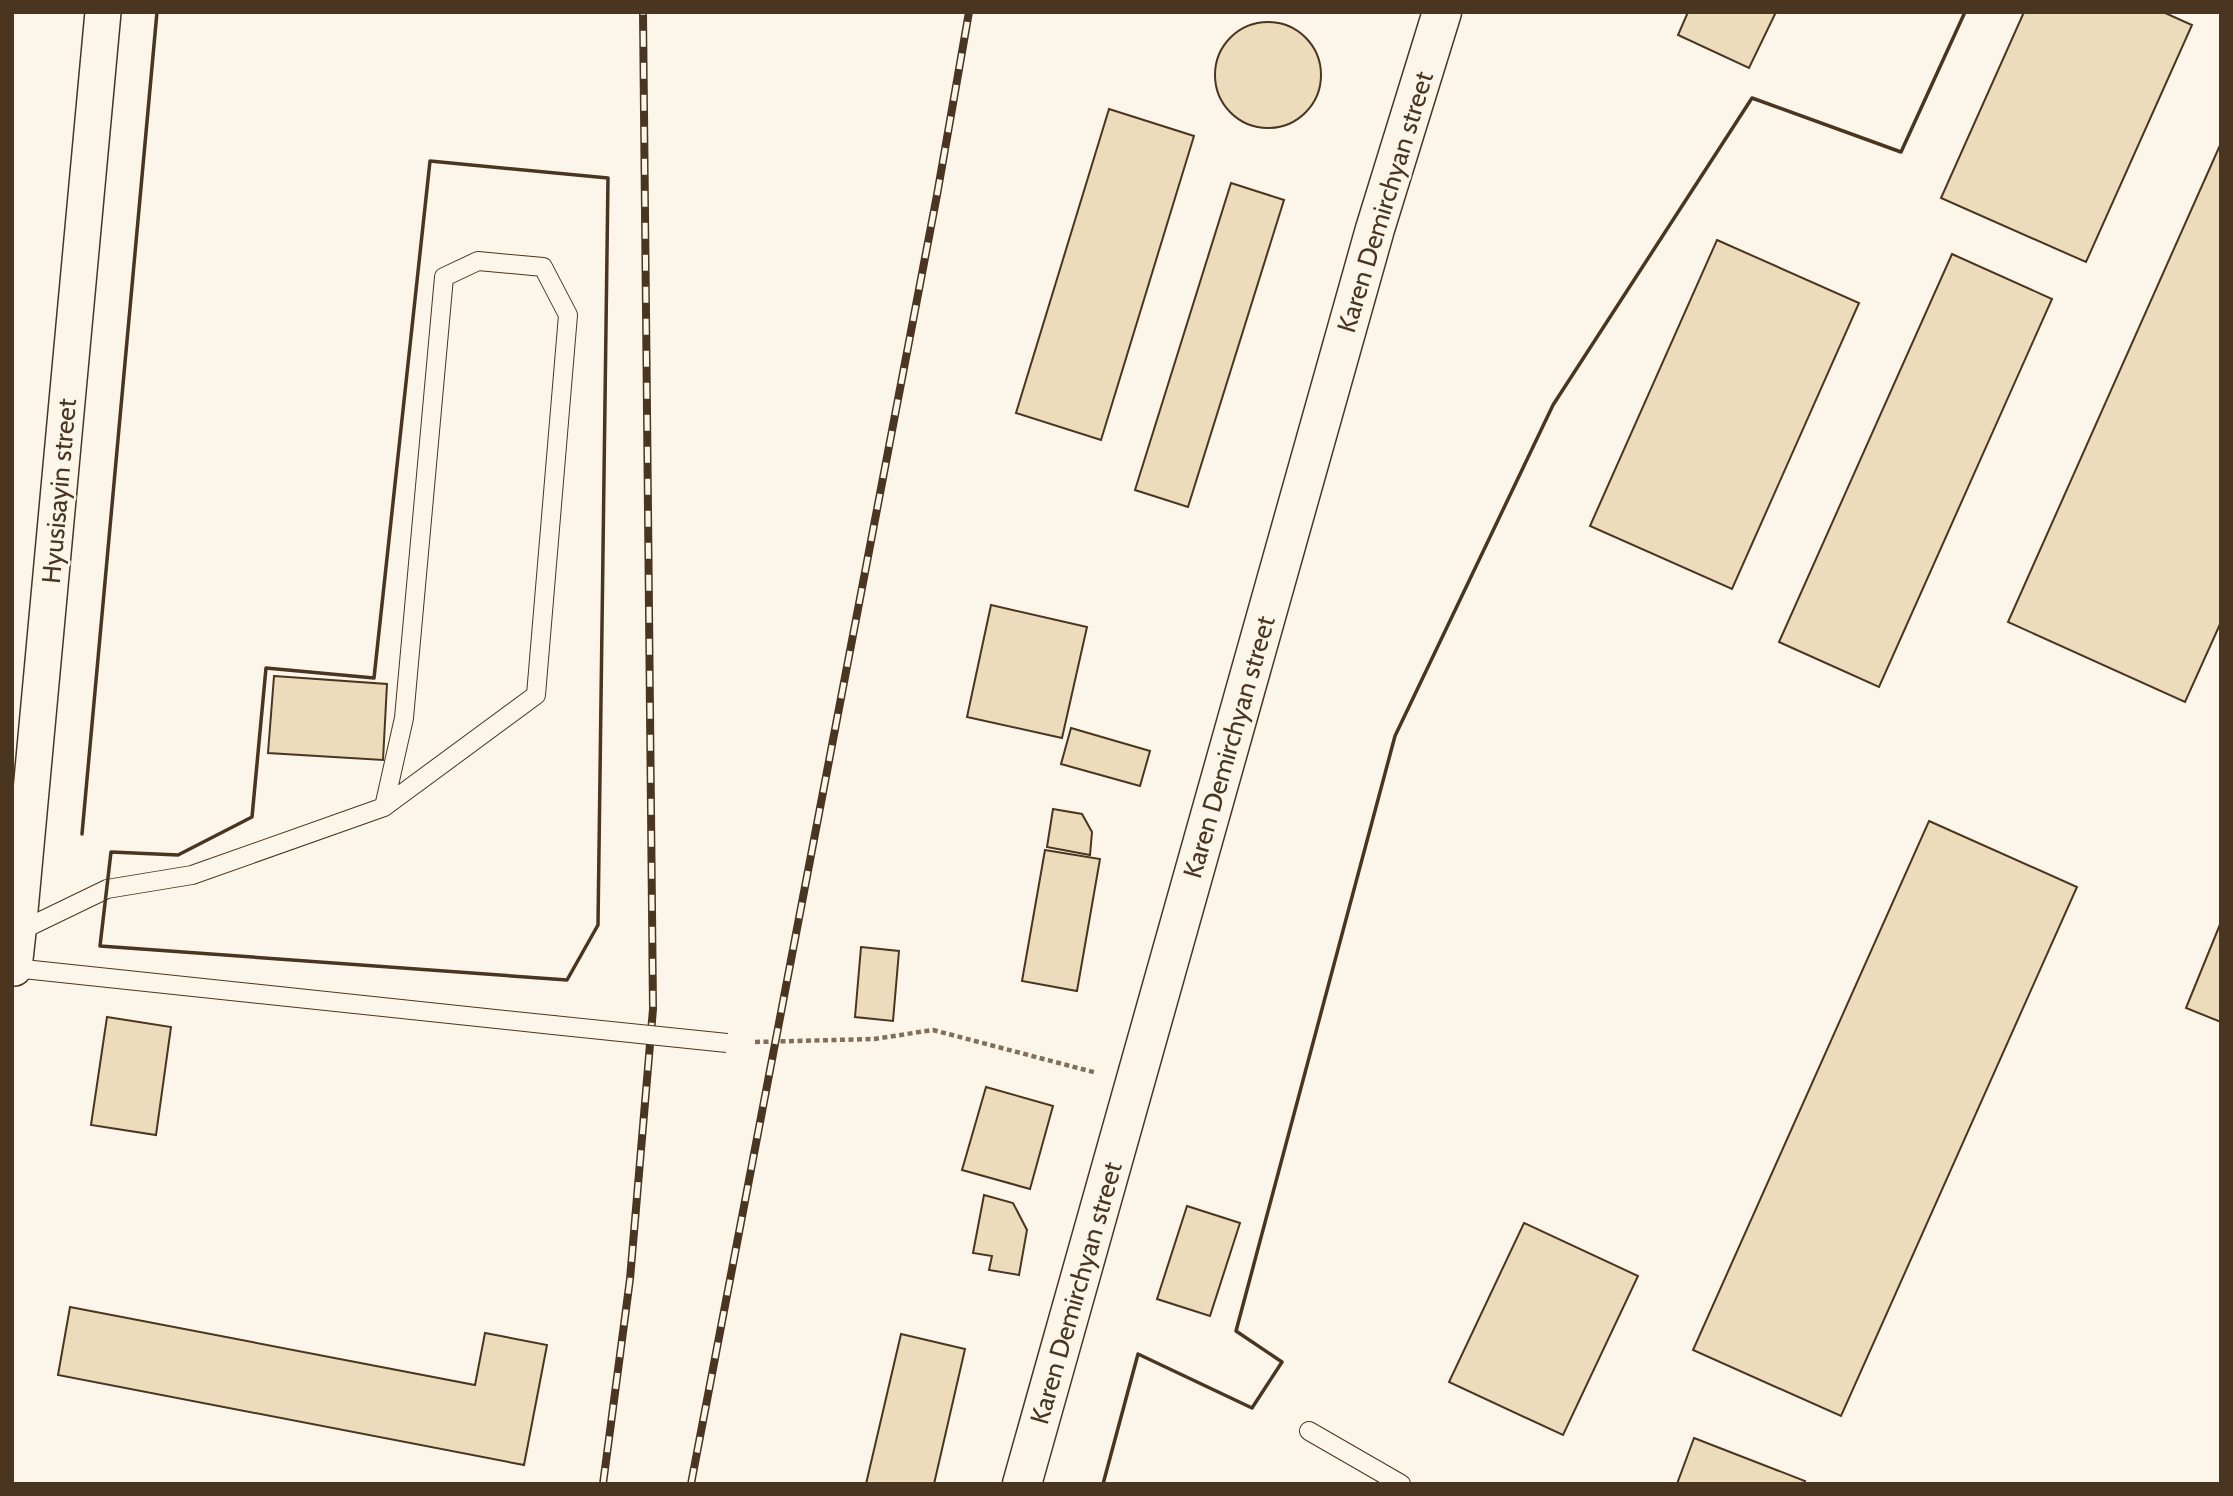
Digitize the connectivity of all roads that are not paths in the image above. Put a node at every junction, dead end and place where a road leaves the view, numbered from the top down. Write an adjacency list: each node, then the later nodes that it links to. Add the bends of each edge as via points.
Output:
1 (103, 12): 4 (street, Hyusisayin street)
2 (1442, 12): 8 (main road, Karen Demirchyan street, via 1375,229)
3 (384, 807): 3 (lane, via 404,718 444,277 478,261 542,267 568,315 536,695); 4 (lane, via 192,875 107,889)
4 (18, 932): 5 (street, Hyusisayin street)
5 (13, 976): 6 (lane, bridge)
6 (727, 1044)
7 (1309, 1431): 9 (lane)
8 (1022, 1484)
9 (1401, 1484)

